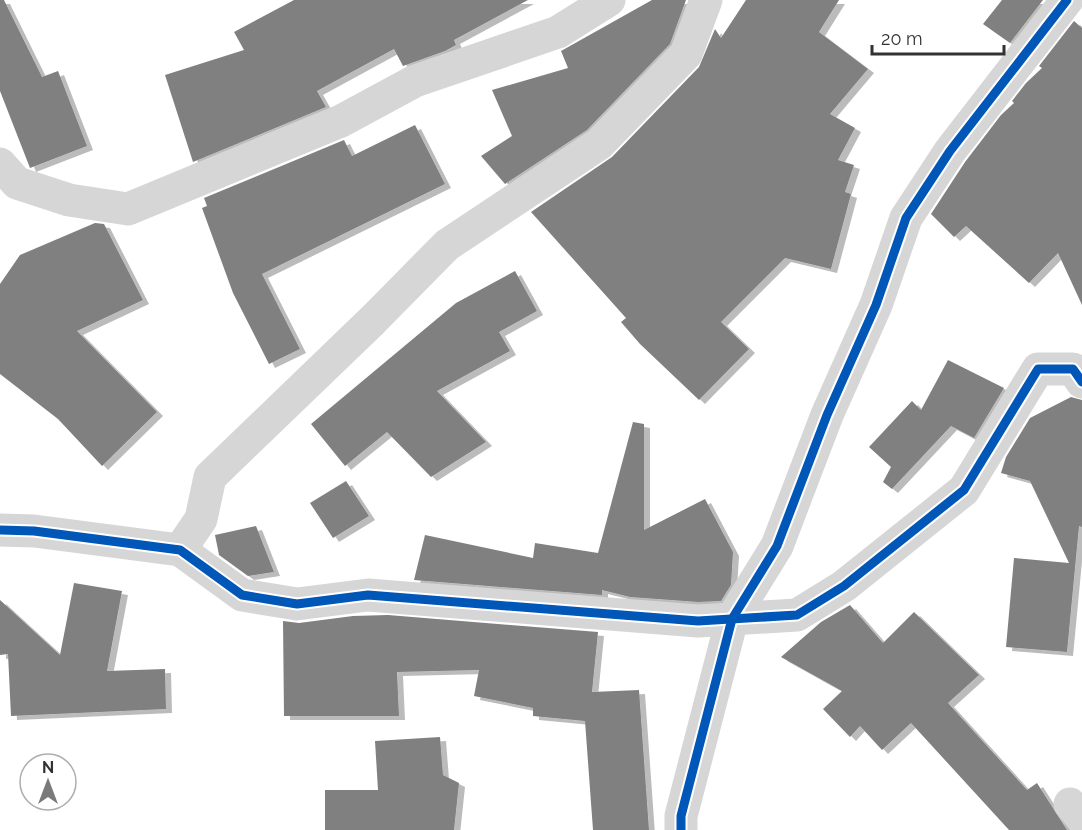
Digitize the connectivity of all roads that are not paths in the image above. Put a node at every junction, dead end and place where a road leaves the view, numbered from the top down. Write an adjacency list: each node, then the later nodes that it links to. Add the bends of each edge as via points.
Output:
1 (609, 0): 4 (street, via 558,32 415,81 340,121 128,209 69,200 17,183)
2 (706, 0): 7 (street, via 686,54 599,144 447,245 210,477 201,519)
3 (1067, 0): 8 (street, via 950,151 906,218 876,305 827,415 777,546)
4 (0, 164)
5 (1082, 382): 8 (street, via 1073,369 1038,369 964,490 844,586 797,615)
6 (0, 530): 7 (street)
7 (180, 550): 8 (street, via 242,595 297,604 368,595 698,621)
8 (732, 619): 9 (street, via 681,816)
9 (681, 830)

